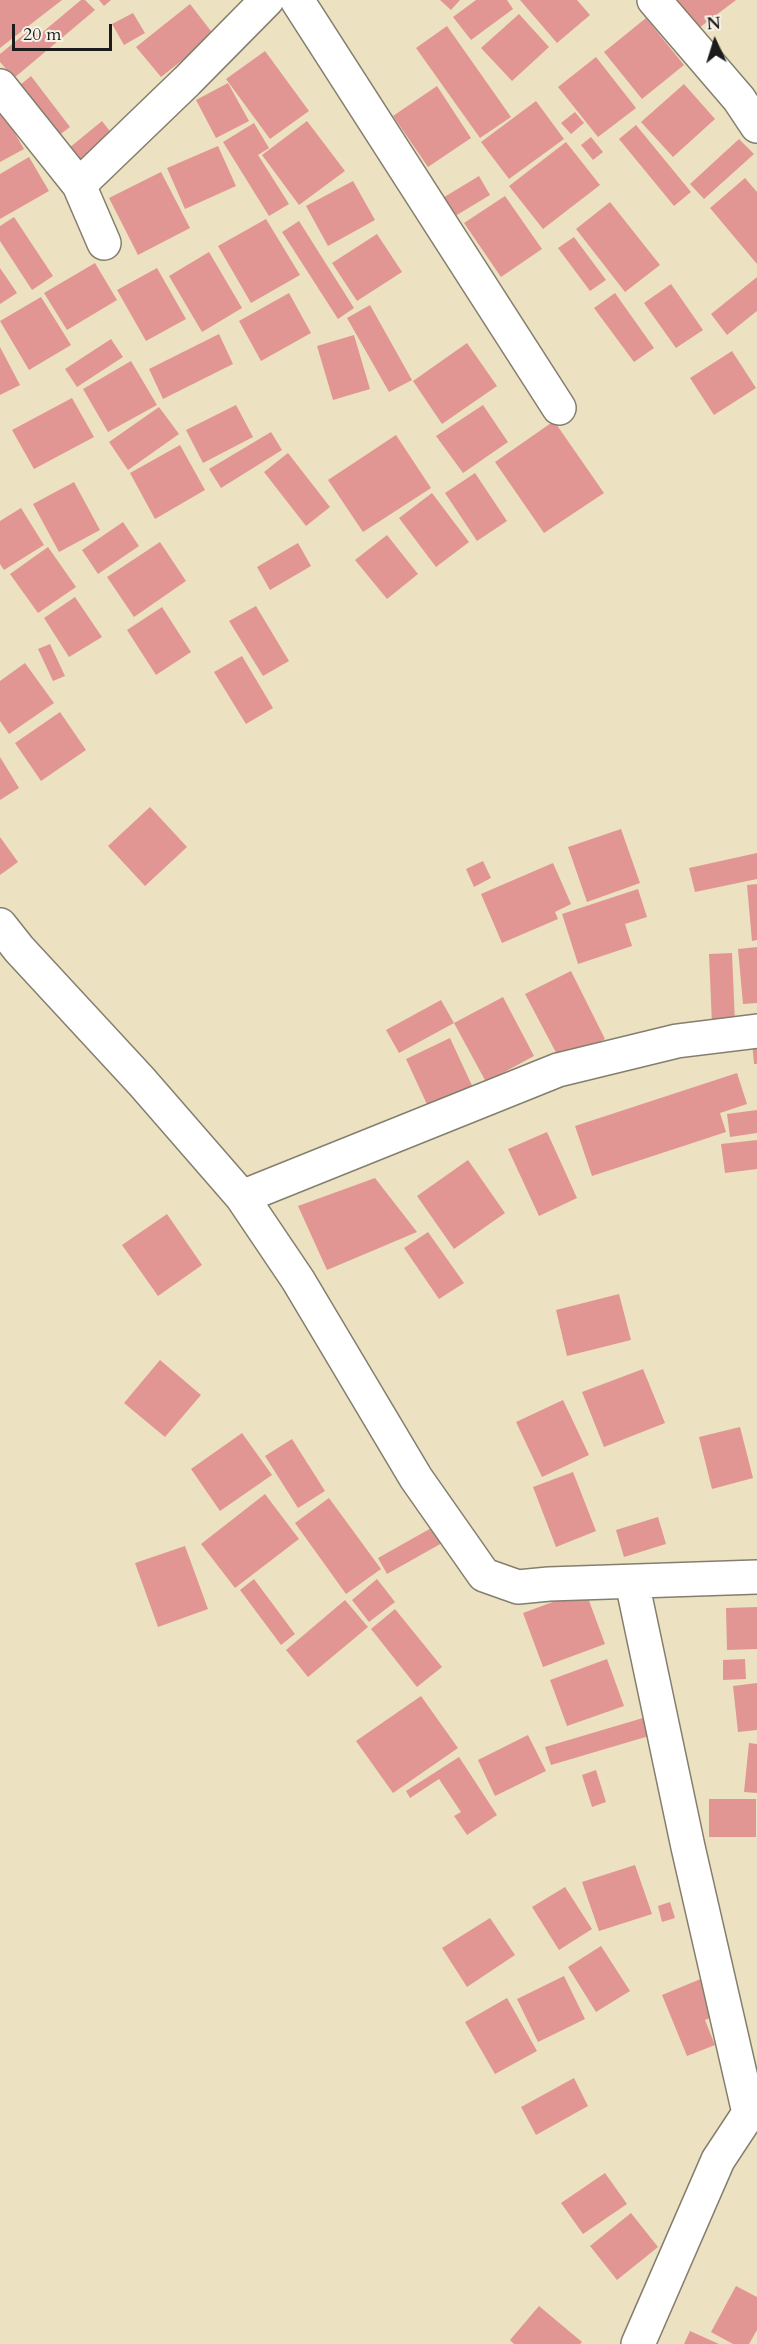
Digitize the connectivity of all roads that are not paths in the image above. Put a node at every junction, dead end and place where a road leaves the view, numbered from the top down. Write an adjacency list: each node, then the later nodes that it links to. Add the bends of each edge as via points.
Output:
1 (267, 0): 6 (street)
2 (297, 0): 8 (street)
3 (654, 0): 5 (street, via 739,99)
4 (0, 86): 6 (street)
5 (757, 126)
6 (79, 185): 7 (street)
7 (104, 243)
8 (559, 408)
9 (0, 925): 11 (street)
10 (757, 1031): 11 (street, via 677,1041 558,1070)
11 (242, 1197): 13 (street, via 298,1280 416,1478 484,1575 518,1587)
12 (757, 1577): 13 (street)
13 (632, 1582): 14 (street, via 688,1847)
14 (753, 2111): 15 (street, via 718,2160)
15 (638, 2344)

